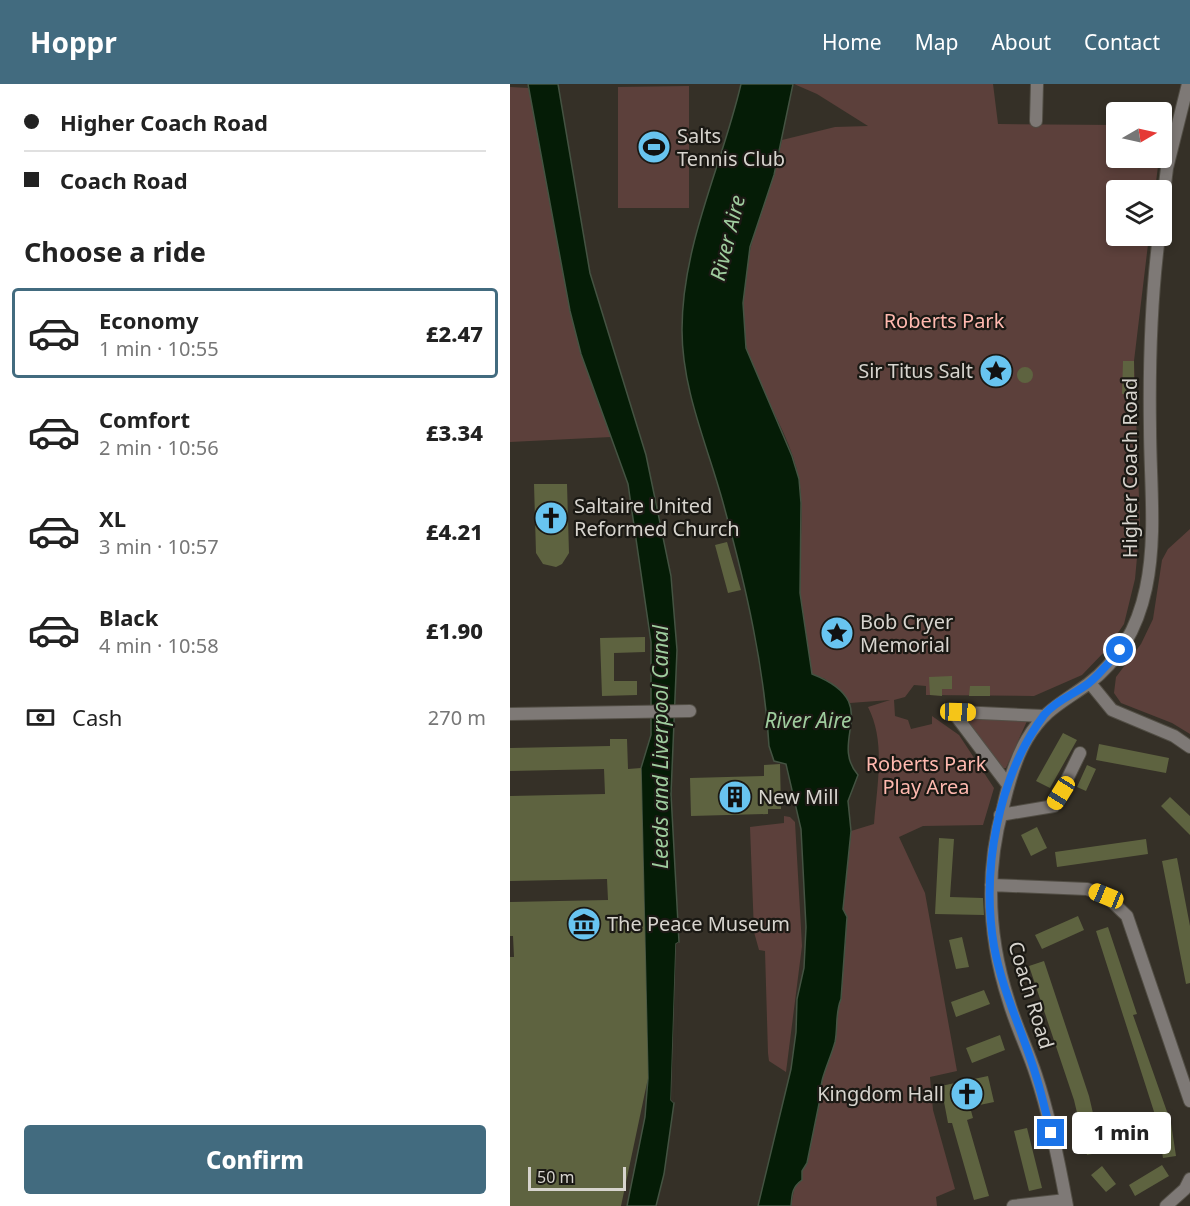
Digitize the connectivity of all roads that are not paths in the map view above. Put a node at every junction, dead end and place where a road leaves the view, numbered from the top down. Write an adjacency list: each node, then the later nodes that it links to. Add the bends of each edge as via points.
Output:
1 (1037, 84): 3 (street)
2 (1188, 84): 4 (street)
3 (1036, 121)
4 (1166, 180)
5 (1158, 246): 6 (street, Higher Coach Road, via 1150,350 1152,501 1146,586 1130,637)
6 (1090, 683): 9 (street, Coach Road); 10 (street, via 1112,710 1174,736)
7 (688, 711): 8 (street)
8 (510, 714)
9 (1044, 716): 12 (street, Coach Road, via 1026,740); 12 (street, via 958,712 956,716)
10 (1190, 747)
11 (1080, 753): 13 (street, via 1054,806)
12 (1008, 785): 13 (street, Coach Road)
13 (1000, 815): 14 (street, Coach Road)
14 (991, 885): 15 (street, via 1087,889 1106,896 1127,916); 17 (street, Coach Road, via 994,945 1008,1000 1036,1075)
15 (1190, 1101)
16 (1190, 1179): 19 (street)
17 (1067, 1203): 18 (street)
18 (1013, 1206)
19 (1166, 1206)

